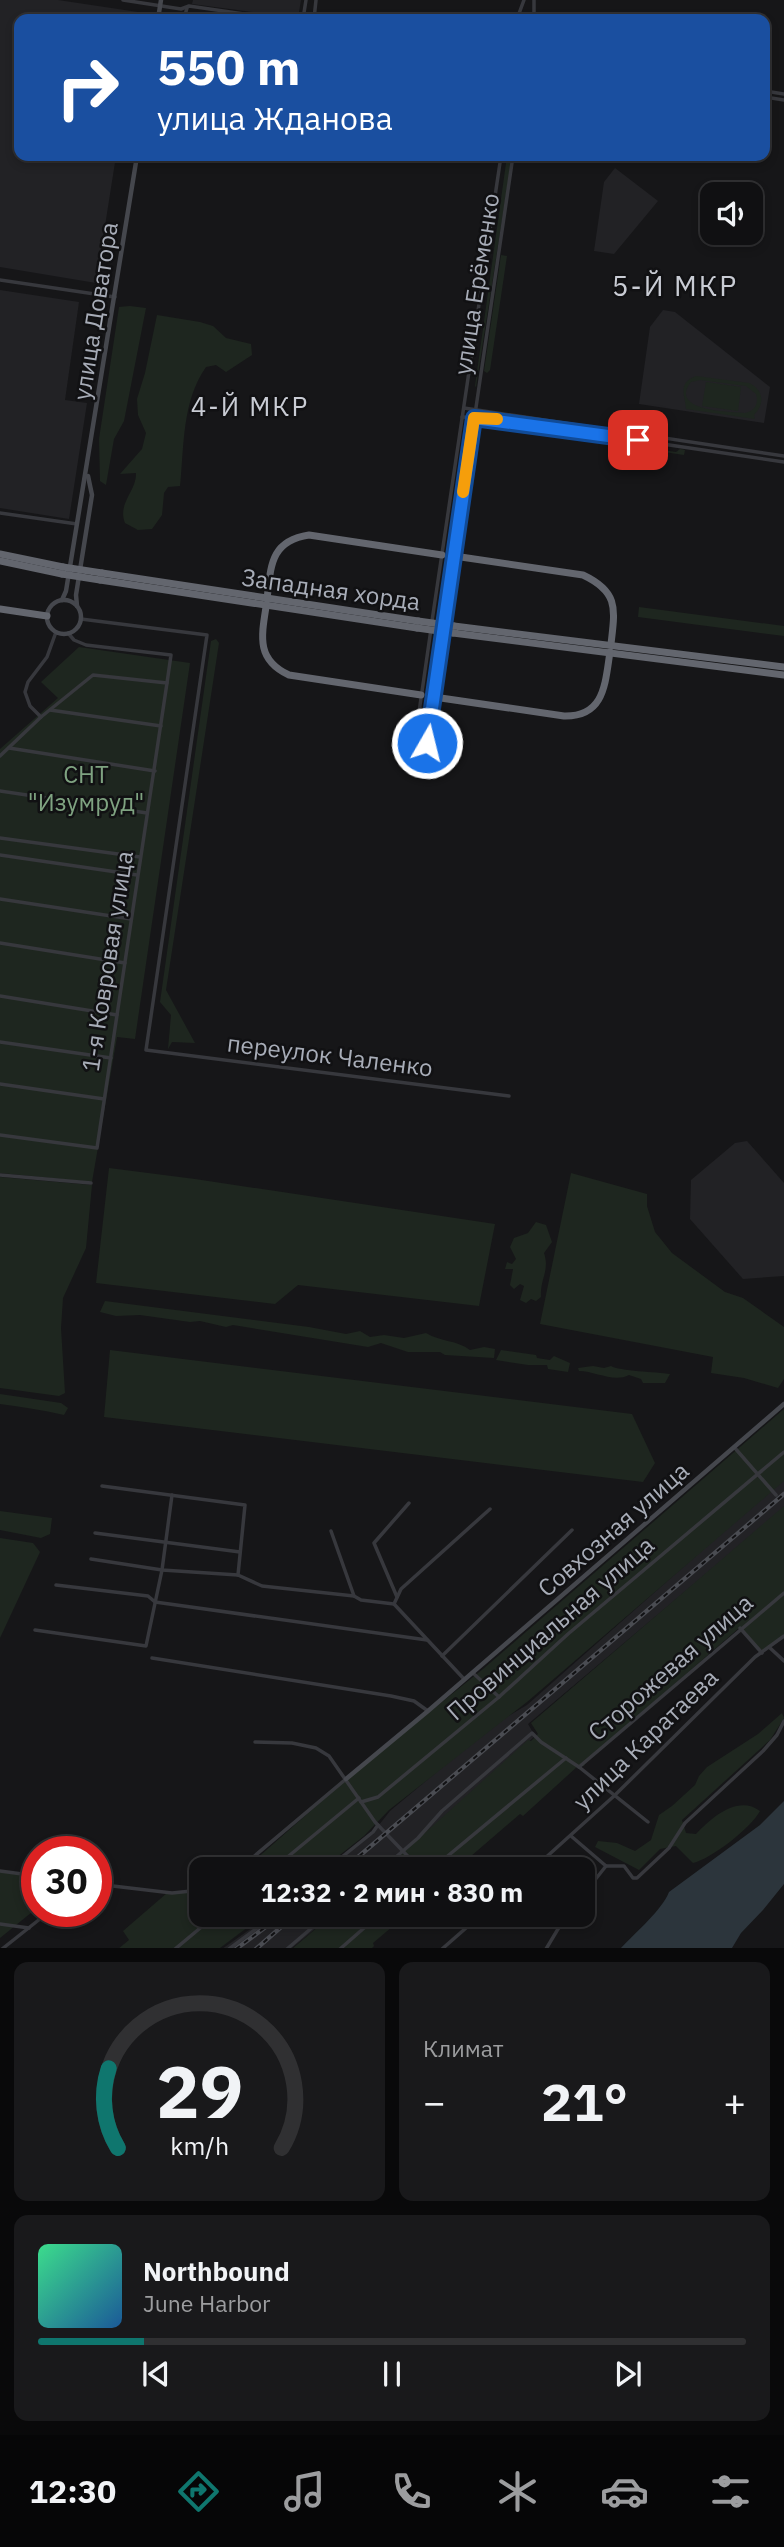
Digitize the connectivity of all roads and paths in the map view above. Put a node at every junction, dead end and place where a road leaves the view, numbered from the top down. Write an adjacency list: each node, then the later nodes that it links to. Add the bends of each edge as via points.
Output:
1 (123, 0): 2 (street)
2 (160, 3): 4 (street)
3 (189, 6): 4 (street); 6 (street); 7 (street)
4 (181, 9): 5 (street)
5 (184, 14)
6 (187, 14)
7 (244, 14)
8 (137, 161): 12 (street, улица Доватора)
9 (499, 161): 13 (street, улица Ерёменко)
10 (512, 161): 14 (street, улица Ерёменко)
11 (0, 279): 12 (street)
12 (115, 297): 21 (street, улица Доватора)
13 (466, 384): 14 (street); 15 (street, улица Ерёменко)
14 (478, 386): 16 (street, улица Ерёменко)
15 (463, 407): 16 (street); 17 (street, улица Ерёменко)
16 (475, 410): 18 (street, улица Ерёменко); 19 (street)
17 (462, 417): 18 (street); 25 (street, улица Ерёменко)
18 (474, 418): 20 (street); 26 (street, улица Ерёменко)
19 (784, 456)
20 (784, 462)
21 (87, 472): 23 (street, улица Доватора); 31 (street, улица Доватора, via 92,495)
22 (0, 513): 23 (street)
23 (79, 525): 29 (street, улица Доватора)
24 (0, 554): 28 (highway, Западная хорда)
25 (442, 555): 30 (highway, via 299,536 276,553); 41 (street, улица Ерёменко)
26 (454, 556): 37 (highway, via 595,580 605,587 615,611); 42 (street, улица Ерёменко)
27 (0, 561): 28 (highway, Западная хорда)
28 (62, 570): 30 (highway, Западная хорда, bridge)
29 (62, 600): 31 (street); 33 (street, via 50,606)
30 (266, 603): 37 (highway, Западная хорда, bridge); 41 (highway, via 263,644 276,669 289,675)
31 (77, 606): 34 (street)
32 (0, 609): 33 (highway)
33 (47, 616): 35 (street)
34 (81, 619): 36 (street); 66 (street, переулок Чаленко, via 207,635 146,1050)
35 (56, 632): 36 (street); 44 (street, via 47,657 25,691 30,706)
36 (68, 633): 40 (street, 1-я Ковровая улица, via 95,647 171,655)
37 (611, 648): 38 (highway, Западная хорда); 39 (highway, Западная хорда); 42 (highway, via 599,701 581,714 564,716)
38 (784, 667)
39 (784, 675)
40 (167, 683): 43 (street, via 93,675); 45 (street, 1-я Ковровая улица)
41 (421, 695): 46 (street, улица Ерёменко)
42 (434, 697): 47 (street, улица Ерёменко)
43 (50, 710): 44 (street); 45 (street)
44 (41, 717): 48 (street)
45 (161, 726): 50 (street, 1-я Ковровая улица)
46 (415, 740)
47 (427, 743)
48 (9, 748): 49 (street); 50 (street)
49 (0, 756)
50 (155, 771): 52 (street, 1-я Ковровая улица)
51 (0, 792): 52 (street)
52 (147, 813): 55 (street, 1-я Ковровая улица)
53 (0, 838): 55 (street)
54 (0, 855): 56 (street)
55 (141, 857): 56 (street, 1-я Ковровая улица)
56 (137, 875): 58 (street, 1-я Ковровая улица)
57 (0, 899): 58 (street)
58 (131, 919): 60 (street, 1-я Ковровая улица)
59 (0, 943): 60 (street)
60 (125, 963): 62 (street, 1-я Ковровая улица)
61 (0, 996): 62 (street)
62 (117, 1015): 64 (street, 1-я Ковровая улица)
63 (0, 1042): 64 (street)
64 (111, 1058): 67 (street, 1-я Ковровая улица)
65 (0, 1084): 67 (street)
66 (509, 1096)
67 (104, 1100): 68 (street, 1-я Ковровая улица, via 97,1147)
68 (0, 1135)
69 (0, 1175): 70 (street)
70 (91, 1183)
71 (784, 1404): 72 (street, Совхозная улица)
72 (734, 1447): 74 (street); 103 (street, Совхозная улица)
73 (784, 1452): 74 (street, Провинциальная улица)
74 (758, 1474): 77 (street); 105 (street, Провинциальная улица)
75 (102, 1486): 76 (street)
76 (172, 1495): 83 (street); 84 (street, via 245,1505)
77 (776, 1495)
78 (409, 1503): 91 (street, via 374,1543)
79 (490, 1509): 91 (street)
80 (572, 1530): 100 (street)
81 (331, 1531): 90 (street)
82 (95, 1532): 83 (street)
83 (166, 1542): 84 (street); 86 (street)
84 (240, 1552): 87 (street)
85 (91, 1559): 86 (street)
86 (162, 1570): 87 (street); 92 (street)
87 (238, 1575): 90 (street, via 262,1586)
88 (56, 1585): 92 (street, via 148,1597)
89 (784, 1593): 94 (street, Сторожевая улица)
90 (354, 1596): 93 (street)
91 (397, 1597): 93 (street)
92 (155, 1602): 95 (street, via 146,1646); 97 (street)
93 (394, 1604): 97 (street)
94 (740, 1628): 99 (street); 110 (street, Сторожевая улица)
95 (35, 1630)
96 (784, 1636): 98 (street, улица Каратаева)
97 (427, 1640): 100 (street)
98 (768, 1647): 99 (street, улица Каратаева); 102 (street)
99 (762, 1653): 112 (street, улица Каратаева)
100 (442, 1656): 104 (street)
101 (152, 1658): 106 (street, via 391,1696 414,1701)
102 (784, 1661)
103 (472, 1672): 104 (street, Совхозная улица); 105 (street)
104 (464, 1680): 106 (street, Совхозная улица)
105 (499, 1697): 113 (street, Провинциальная улица, via 377,1797)
106 (428, 1711): 111 (street, Совхозная улица)
107 (784, 1721): 125 (street, via 768,1746 685,1823 669,1848 636,1878 624,1866)
108 (255, 1742): 111 (street, via 316,1748 329,1756)
109 (566, 1758): 110 (street); 117 (street, via 532,1733); 123 (street)
110 (579, 1767): 112 (street)
111 (346, 1779): 113 (street); 118 (street, Совхозная улица)
112 (614, 1796): 114 (street); 116 (street, улица Каратаева)
113 (360, 1800): 115 (street); 119 (street, Провинциальная улица)
114 (648, 1822)
115 (378, 1825): 117 (street); 120 (street)
116 (570, 1835): 124 (street, улица Каратаева); 125 (street)
117 (402, 1852): 121 (street); 122 (street)
118 (253, 1857)
119 (288, 1857)
120 (342, 1857)
121 (396, 1857)
122 (408, 1857)
123 (446, 1857)
124 (546, 1857)
125 (606, 1866): 128 (street)
126 (0, 1871): 127 (street)
127 (21, 1874)
128 (595, 1880)
129 (112, 1886): 130 (street)
130 (189, 1891)
131 (0, 1924): 138 (street)
132 (201, 1927): 140 (street)
133 (258, 1927): 141 (street)
134 (312, 1927): 142 (street)
135 (365, 1927): 143 (street)
136 (469, 1927): 144 (street)
137 (559, 1927): 145 (street)
138 (30, 1928): 139 (street)
139 (2, 1948)
140 (175, 1948)
141 (229, 1948)
142 (287, 1948)
143 (340, 1948)
144 (442, 1948)
145 (546, 1948)

